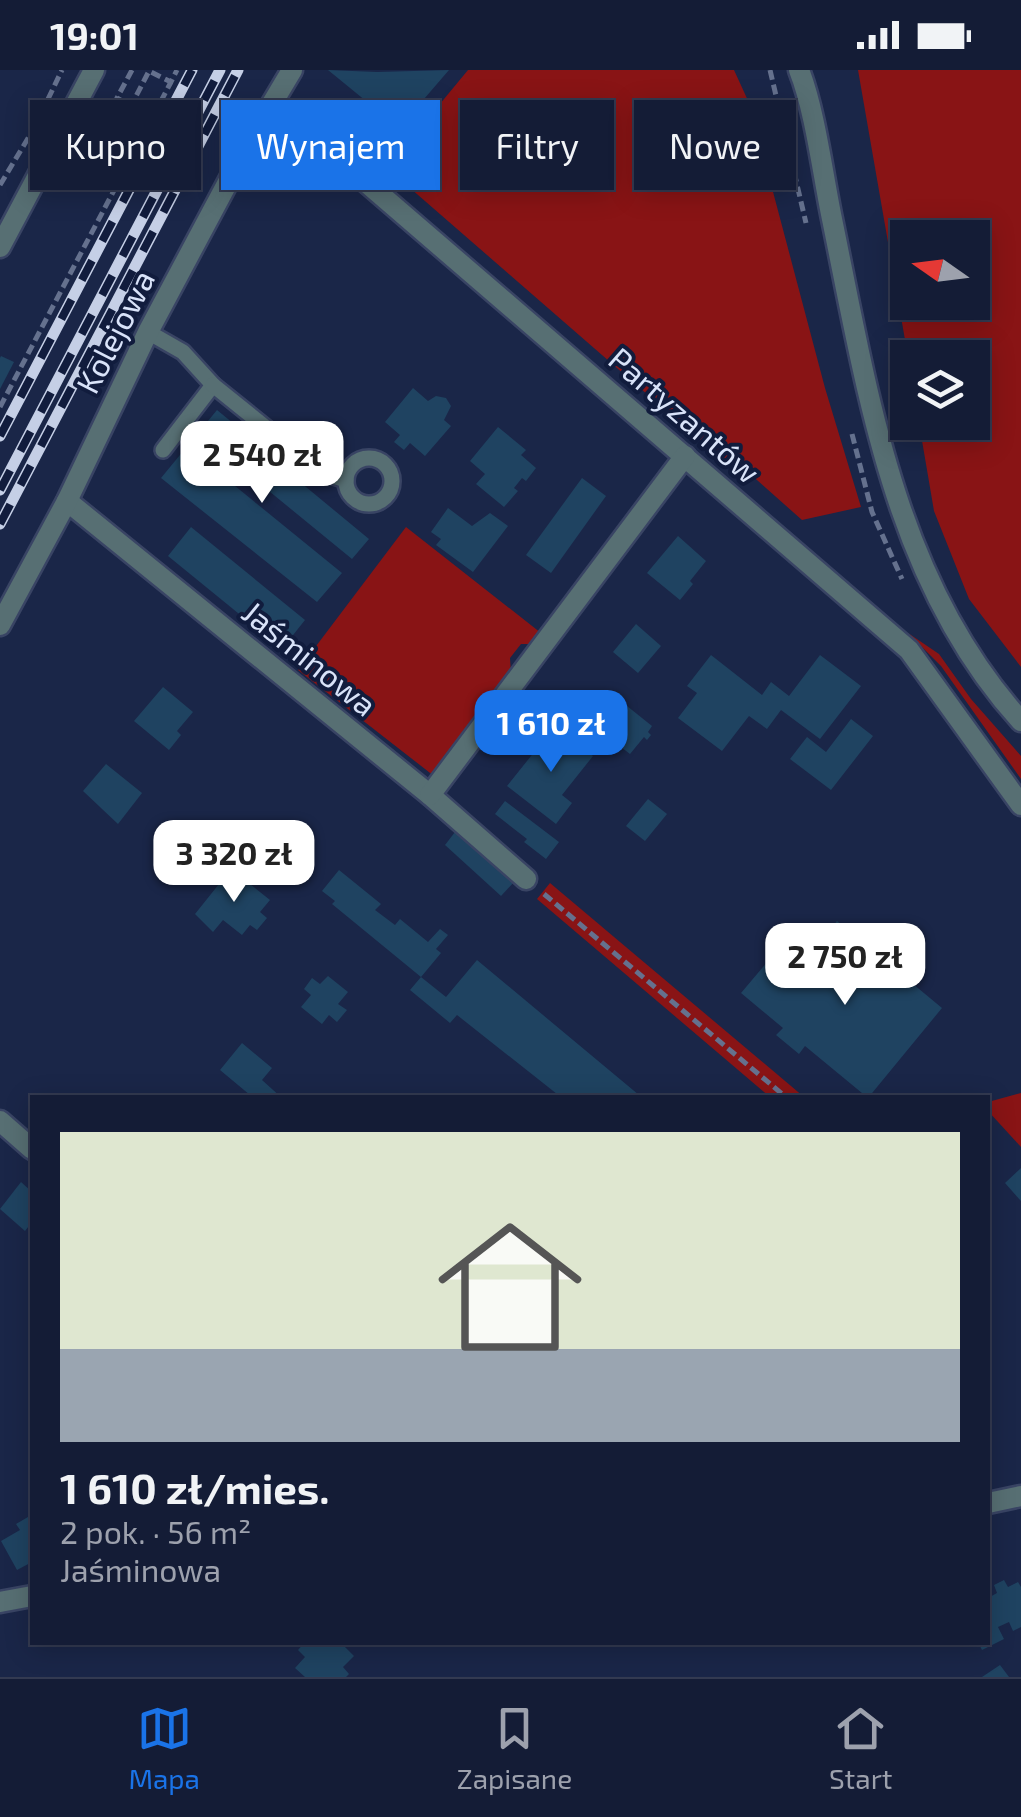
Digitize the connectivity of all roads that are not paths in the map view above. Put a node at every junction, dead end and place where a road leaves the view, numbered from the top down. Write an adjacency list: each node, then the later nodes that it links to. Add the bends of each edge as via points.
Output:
1 (94, 70): 7 (street)
2 (292, 70): 4 (street, Kolejowa)
3 (799, 70): 15 (street, via 900,514 949,618)
4 (276, 100)
5 (224, 190): 8 (street, Kolejowa)
6 (375, 190): 11 (street, Partyzantów)
7 (0, 247)
8 (148, 332): 9 (lane, via 183,352); 13 (street, Kolejowa)
9 (212, 386): 10 (lane); 12 (lane, via 321,472)
10 (162, 450)
11 (685, 456): 16 (street); 17 (street, Partyzantów, via 909,650)
12 (346, 480)
13 (67, 501): 14 (street, Kolejowa); 16 (street, Jaśminowa)
14 (0, 625)
15 (1021, 720)
16 (430, 794): 18 (street, Jaśminowa)
17 (1021, 805)
18 (526, 879)
19 (0, 1121): 20 (street)
20 (30, 1147)
21 (1021, 1496): 22 (street)
22 (990, 1502)
23 (30, 1596): 24 (street)
24 (0, 1602)

